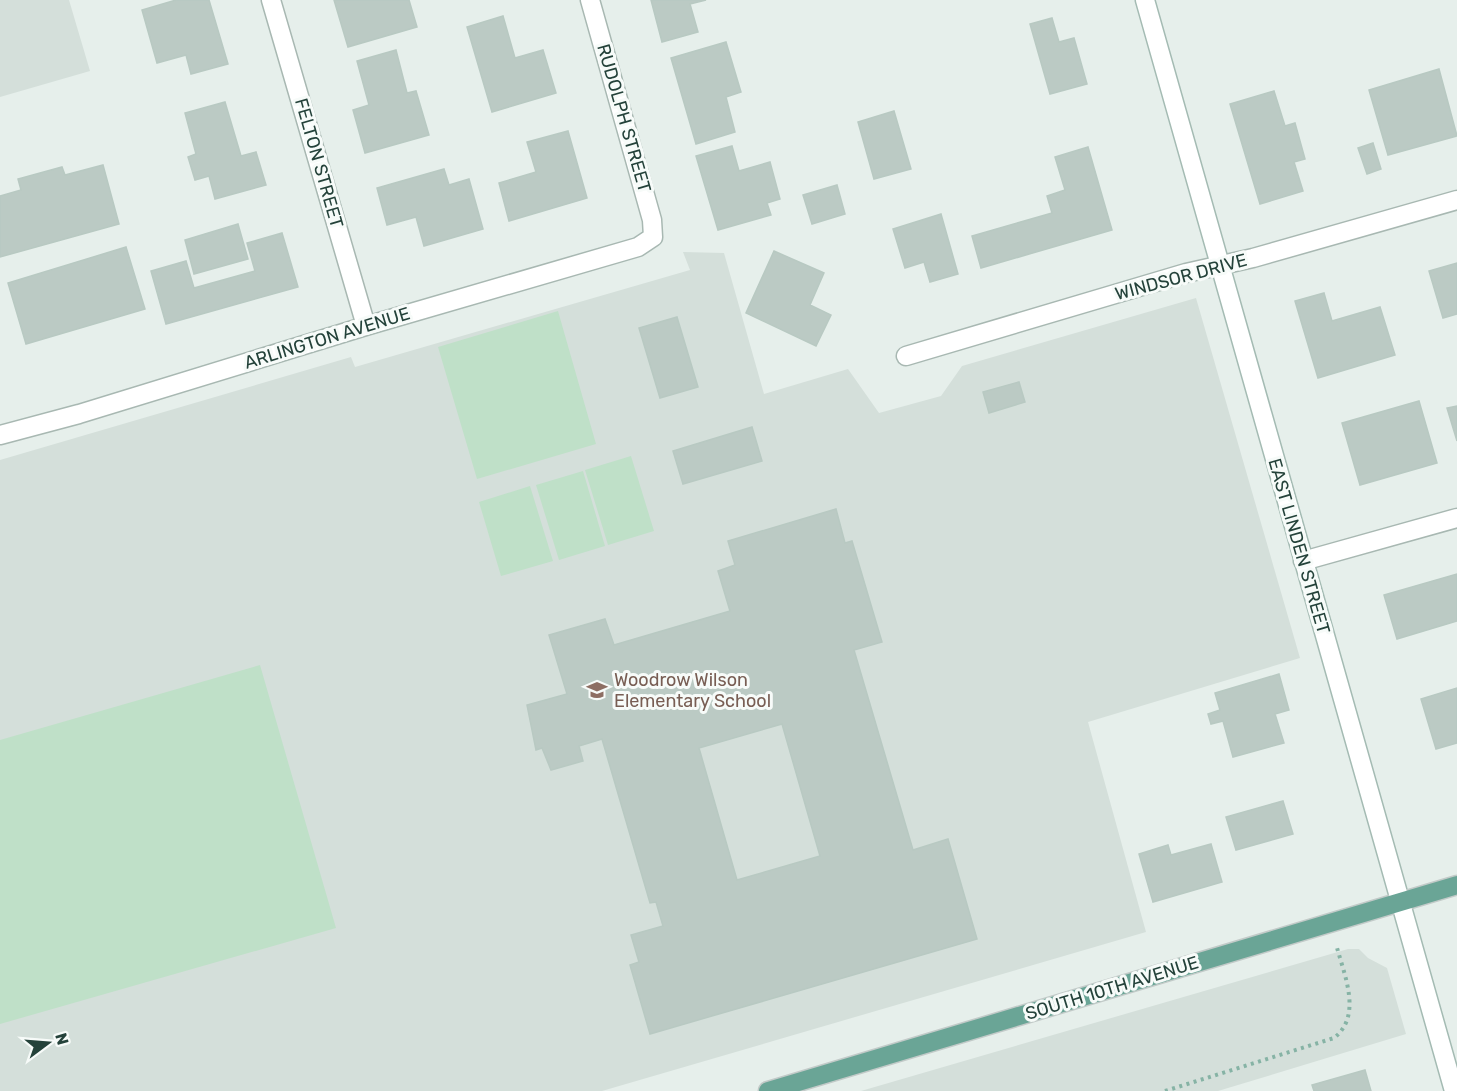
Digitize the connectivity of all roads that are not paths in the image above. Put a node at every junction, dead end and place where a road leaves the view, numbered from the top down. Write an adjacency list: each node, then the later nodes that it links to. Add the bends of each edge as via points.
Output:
1 (271, 0): 7 (street, FELTON STREET)
2 (590, 0): 5 (street, RUDOLPH STREET, via 652,220)
3 (1145, 0): 6 (street, EAST LINDEN STREET)
4 (1457, 200): 6 (street, WINDSOR DRIVE)
5 (653, 237): 7 (street, ARLINGTON AVENUE, via 638,247)
6 (1221, 265): 8 (street, WINDSOR DRIVE); 11 (street, EAST LINDEN STREET)
7 (366, 326): 9 (street, ARLINGTON AVENUE)
8 (906, 356)
9 (0, 435)
10 (1457, 518): 11 (street)
11 (1304, 561): 13 (street, EAST LINDEN STREET)
12 (1457, 885): 13 (main road, SOUTH 10TH AVENUE)
13 (1399, 902): 14 (main road, SOUTH 10TH AVENUE); 15 (street, EAST LINDEN STREET)
14 (768, 1091)
15 (1454, 1091)

